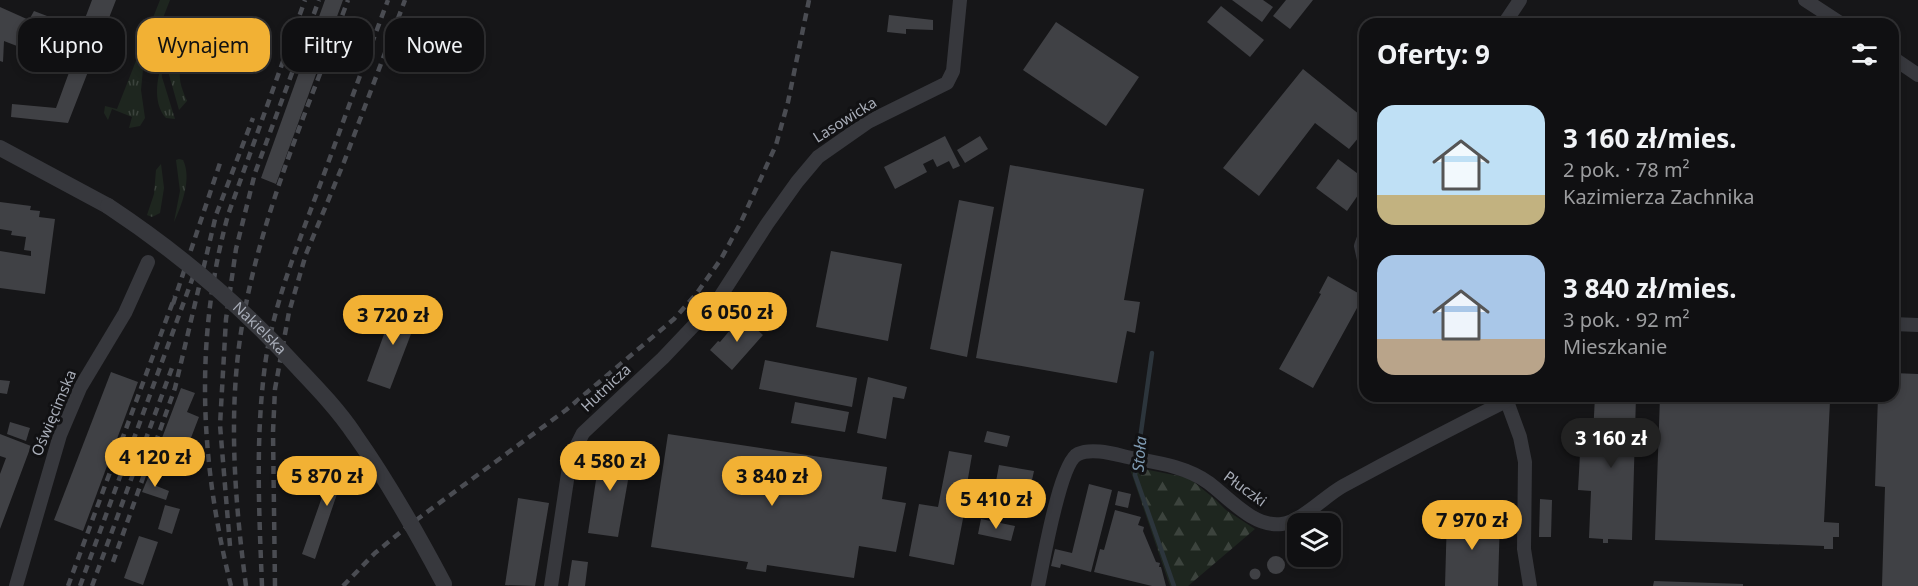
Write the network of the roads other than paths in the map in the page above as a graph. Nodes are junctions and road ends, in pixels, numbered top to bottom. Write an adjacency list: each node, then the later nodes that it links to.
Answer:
1 (960, 0): 10 (street, Lasowicka)
2 (1520, 0): 4 (street)
3 (1805, 0): 5 (street)
4 (1508, 18)
5 (1833, 18)
6 (1899, 62): 7 (street)
7 (1918, 75)
8 (0, 148): 15 (street, Nakielska, bridge)
9 (148, 262): 16 (street, Oświęcimska)
10 (733, 278): 17 (street, Hutnicza)
11 (1899, 324): 12 (street)
12 (1918, 325)
13 (1502, 402): 18 (street, Płuczki)
14 (1510, 402): 19 (street)
15 (444, 585)
16 (16, 586)
17 (550, 586)
18 (1038, 586)
19 (1530, 586)

